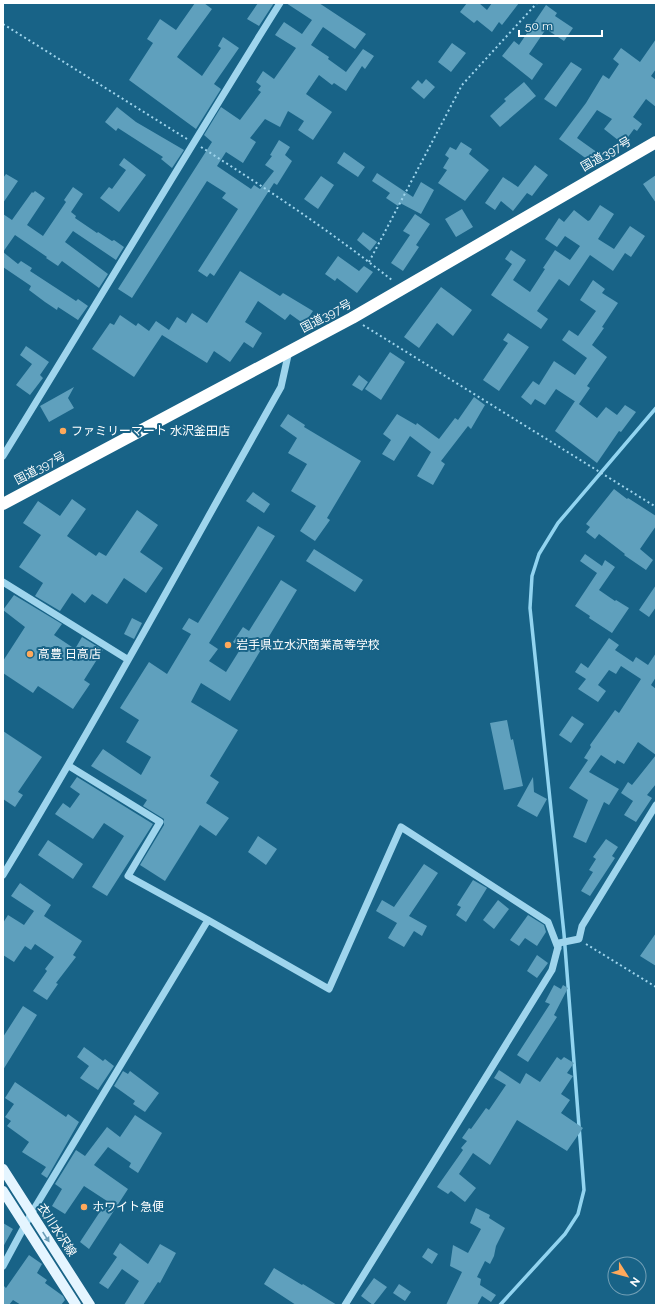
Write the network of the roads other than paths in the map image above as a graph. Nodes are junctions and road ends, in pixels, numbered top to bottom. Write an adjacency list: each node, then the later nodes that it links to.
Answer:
1 (280, 3): 4 (street)
2 (656, 142): 3 (highway, 国道397号)
3 (289, 351): 5 (highway, 国道397号); 7 (street)
4 (3, 456)
5 (3, 504)
6 (3, 582): 7 (street)
7 (127, 659): 8 (street)
8 (69, 766): 10 (street); 11 (street)
9 (656, 805): 12 (street)
10 (3, 876)
11 (208, 920): 12 (street); 15 (street)
12 (558, 946): 20 (street)
13 (3, 1169): 15 (main road, 衣川水沢線)
14 (3, 1191): 16 (main road, 衣川水沢線)
15 (31, 1214): 16 (street); 19 (main road, 衣川水沢線, one-way to 19)
16 (25, 1228): 17 (street); 18 (main road, 衣川水沢線)
17 (3, 1266)
18 (76, 1305)
19 (90, 1305)
20 (345, 1305)

